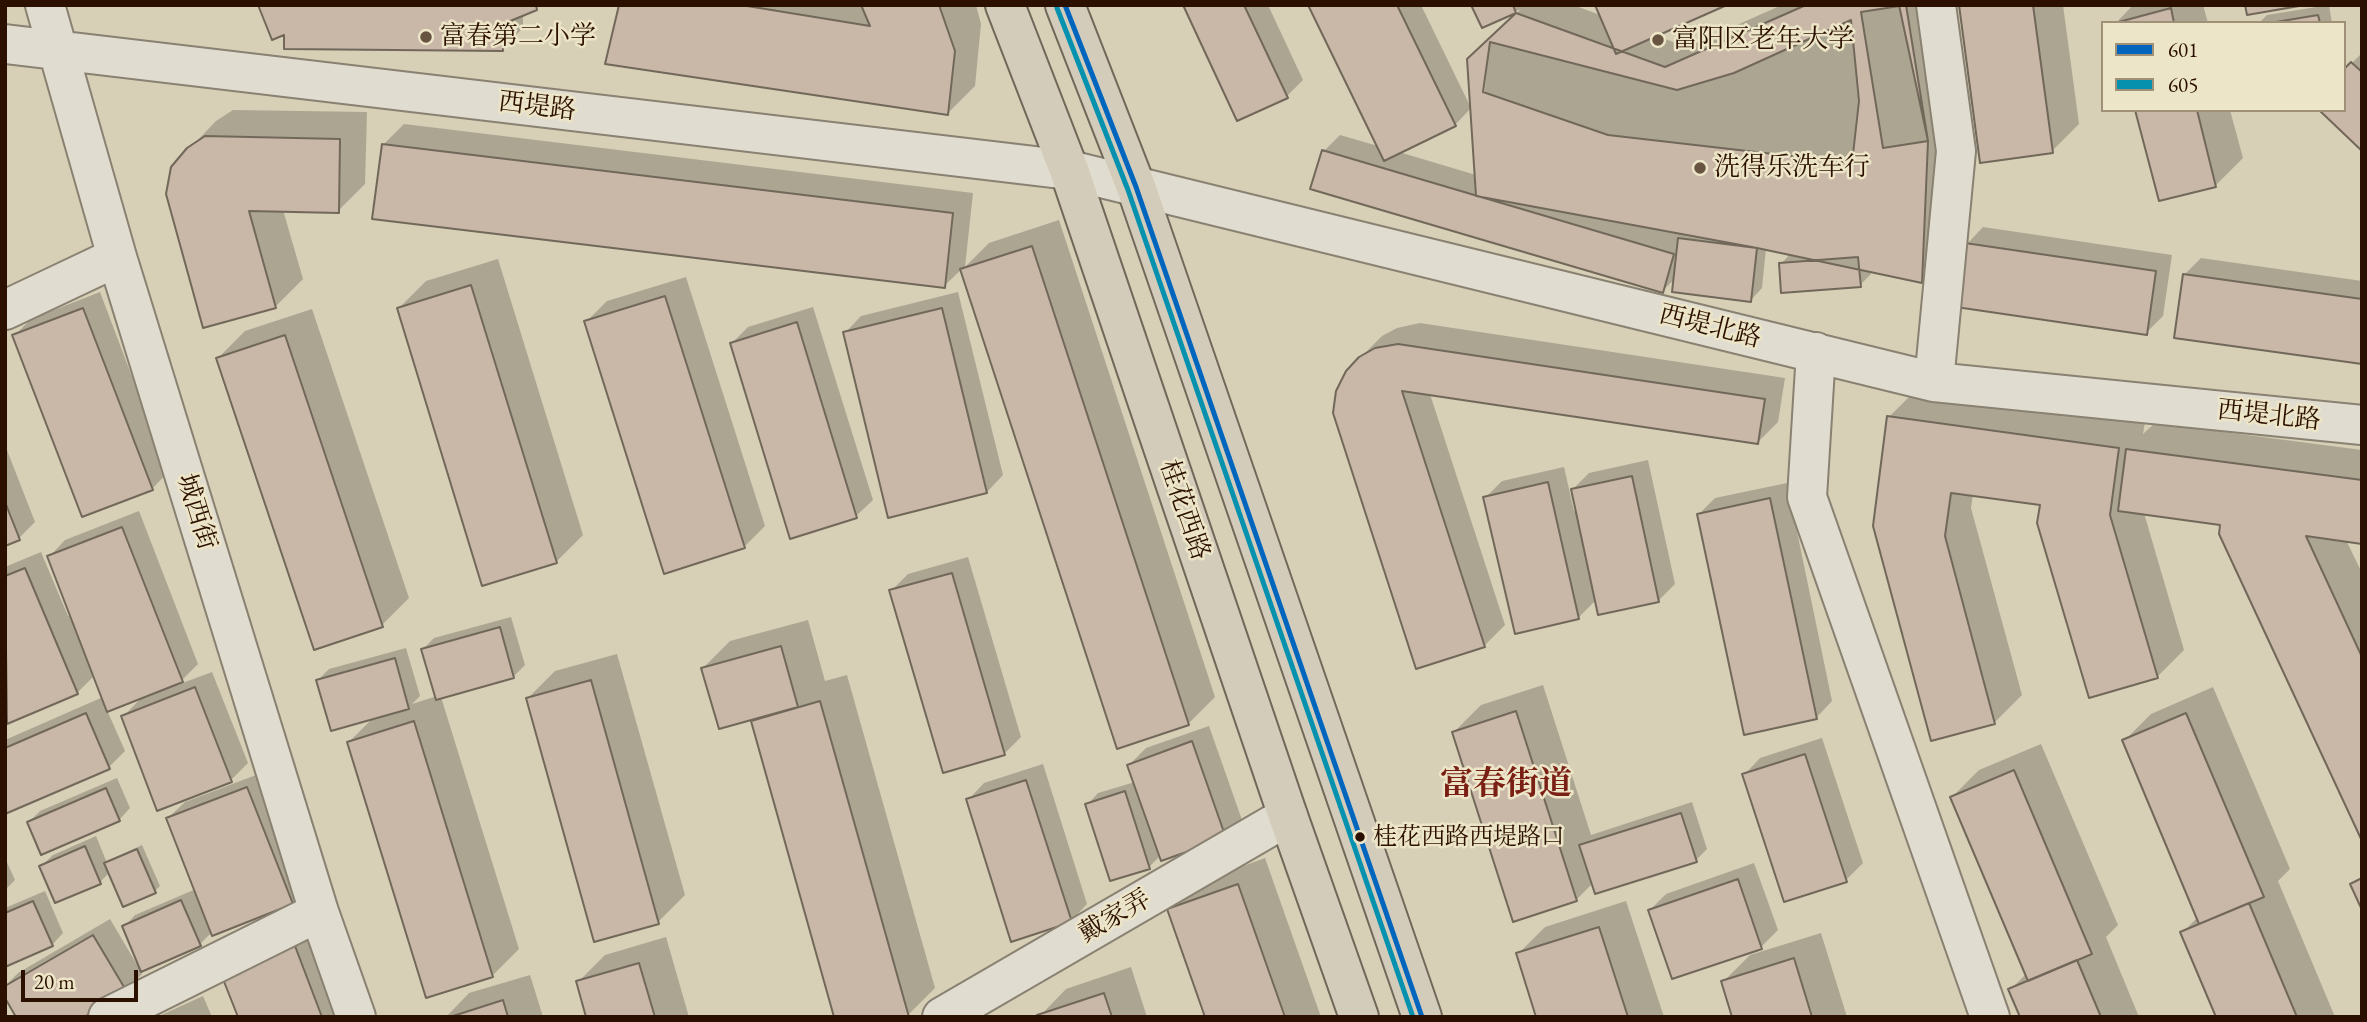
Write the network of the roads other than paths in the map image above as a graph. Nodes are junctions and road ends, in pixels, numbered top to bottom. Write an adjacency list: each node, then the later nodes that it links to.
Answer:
1 (45, 5): 6 (street, 城西街)
2 (1005, 5): 7 (main road, 桂花西路)
3 (1065, 5): 8 (main road)
4 (1936, 5): 12 (street)
5 (5, 44): 6 (street, 西堤路)
6 (57, 50): 7 (street, 西堤路); 9 (street, 城西街)
7 (1069, 170): 8 (street, 西堤北路); 14 (main road, 桂花西路)
8 (1136, 187): 11 (street, 西堤北路); 20 (main road)
9 (117, 257): 10 (street); 15 (street, 城西街)
10 (5, 310)
11 (1816, 352): 12 (street, 西堤北路); 21 (street)
12 (1934, 382): 13 (street, 西堤北路)
13 (2362, 425)
14 (1288, 816): 18 (street, 戴家弄); 19 (main road, 桂花西路)
15 (319, 912): 16 (street); 17 (street, 城西街)
16 (108, 1017)
17 (356, 1017)
18 (942, 1017)
19 (1359, 1017)
20 (1422, 1017)
21 (1990, 1017)

